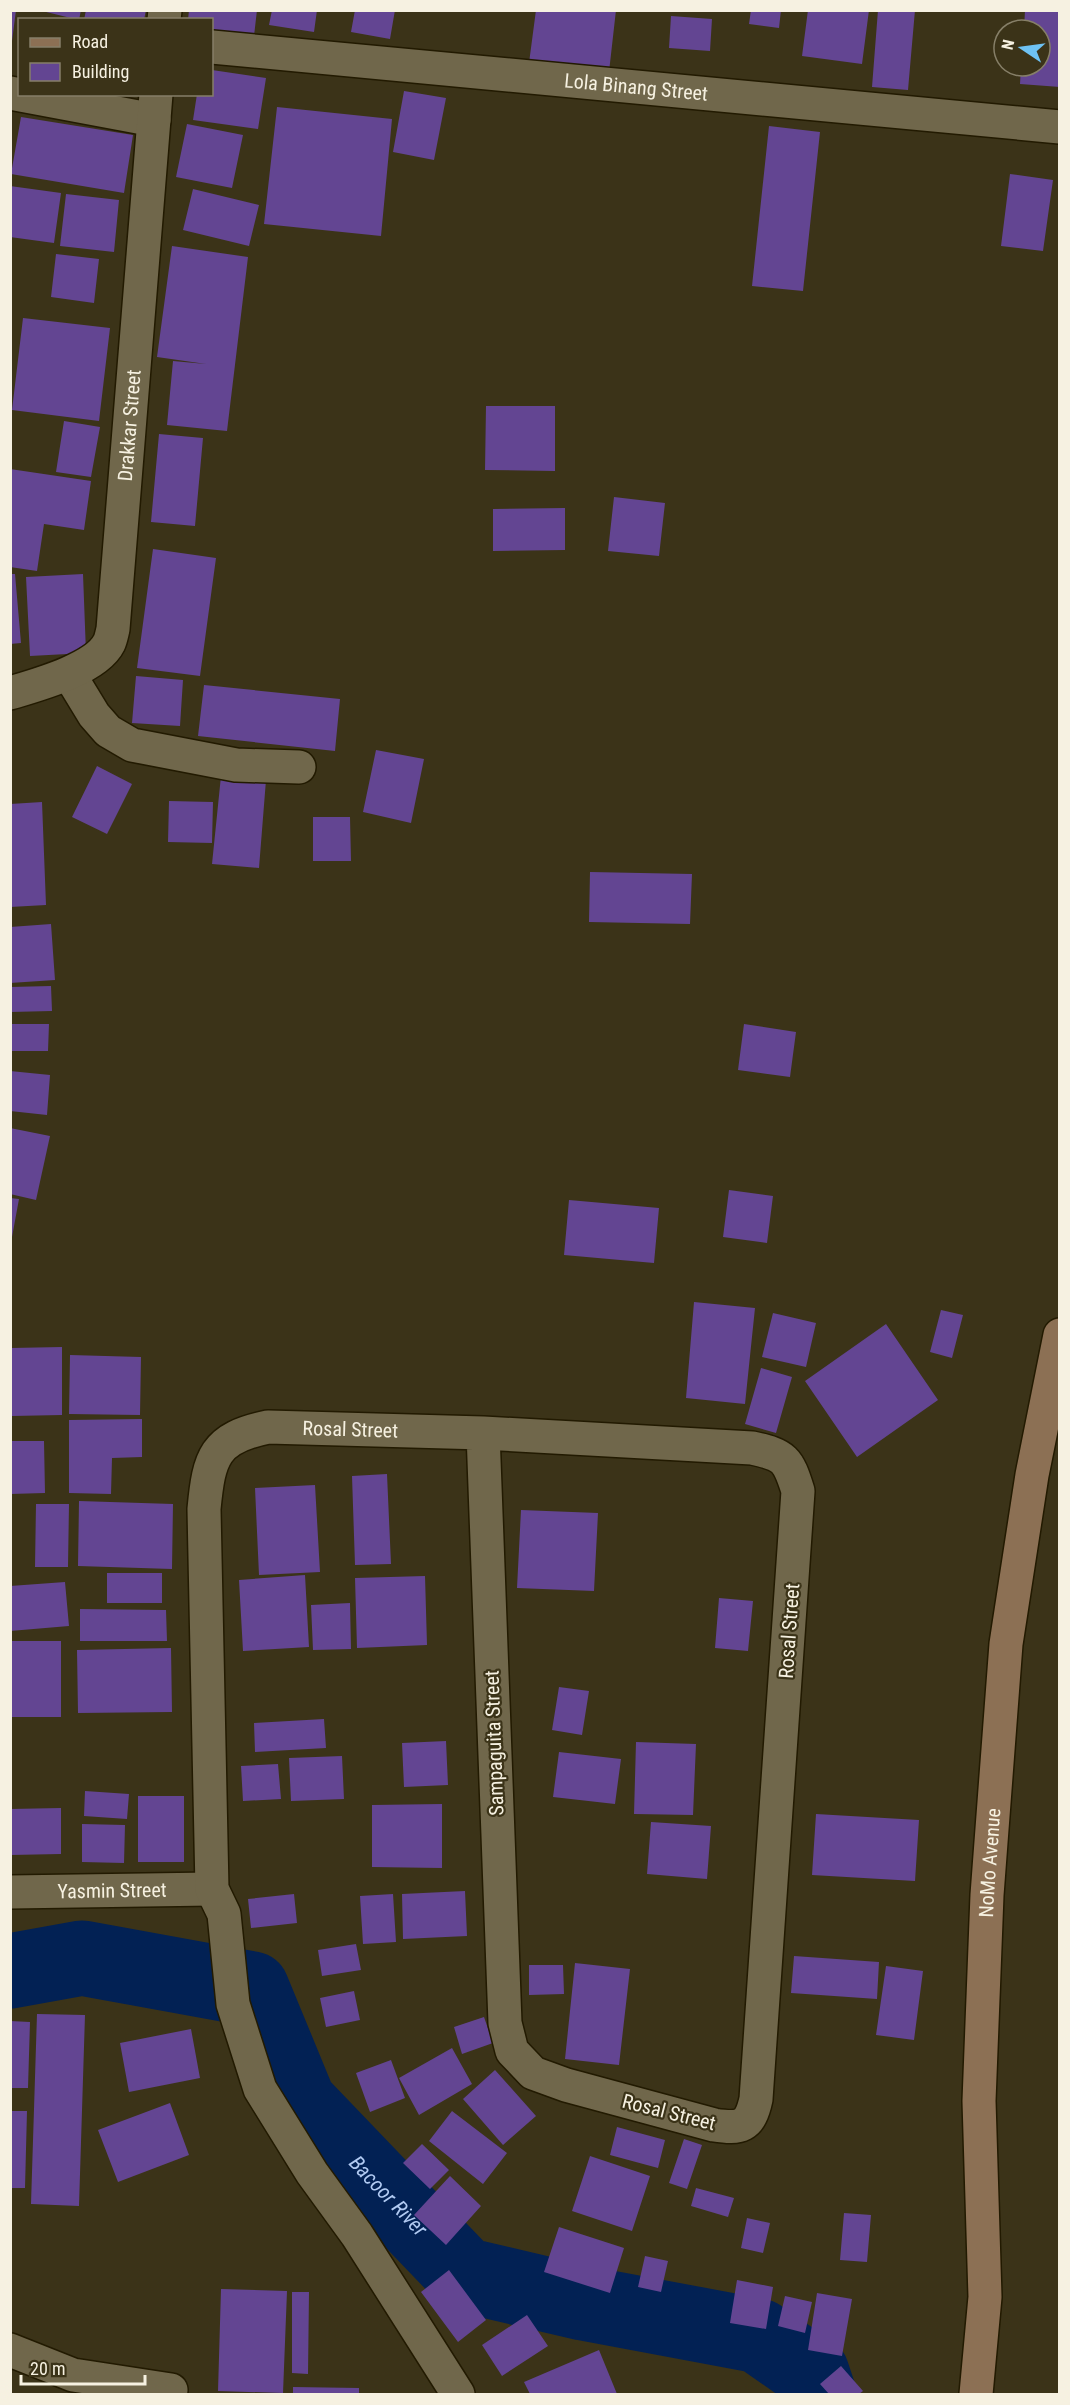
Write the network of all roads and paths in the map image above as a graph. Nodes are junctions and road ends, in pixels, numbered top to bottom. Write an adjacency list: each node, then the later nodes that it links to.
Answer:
1 (213, 47): 4 (street, Lola Binang Street)
2 (41, 96): 3 (street)
3 (155, 107): 5 (street, Drakkar Street)
4 (1059, 127)
5 (69, 674): 6 (street, Drakkar Street); 7 (street)
6 (10, 693)
7 (299, 767)
8 (1059, 1335): 16 (main road, NoMo Avenue)
9 (483, 1433): 11 (street, Rosal Street); 12 (street, Sampaguita Street); 12 (street, Rosal Street)
10 (10, 1893): 11 (street, Yasmin Street)
11 (218, 1901): 15 (street)
12 (512, 2051)
13 (10, 2350): 14 (street)
14 (171, 2390)
15 (458, 2394)
16 (976, 2394)

